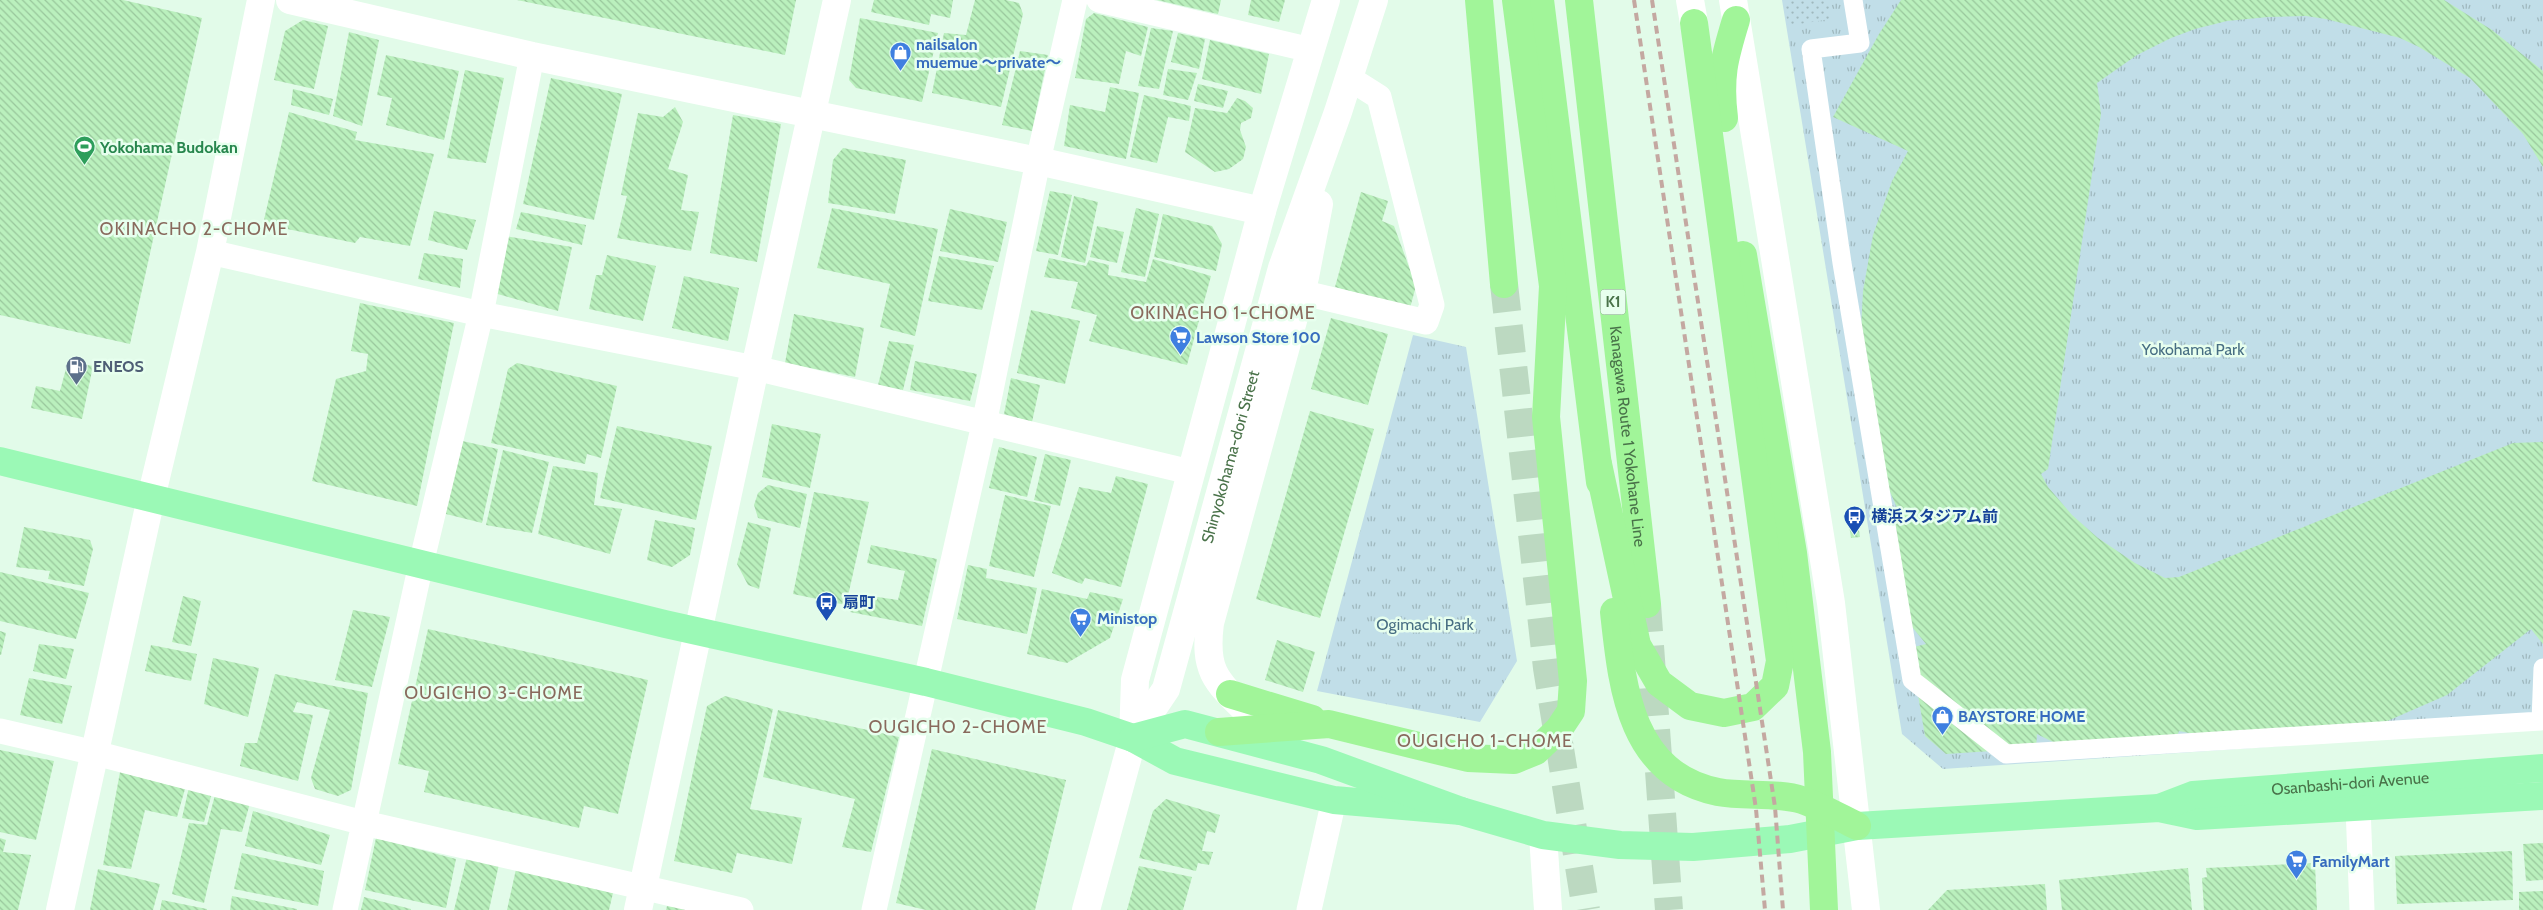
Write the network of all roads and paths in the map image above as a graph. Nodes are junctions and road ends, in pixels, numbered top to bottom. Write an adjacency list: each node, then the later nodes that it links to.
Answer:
1 (261, 0): 23 (street)
2 (290, 0): 16 (street)
3 (838, 0): 19 (street)
4 (1075, 0): 20 (street)
5 (1099, 0): 15 (street)
6 (1326, 0): 15 (street)
7 (1374, 0): 17 (street, Shinyokohama-dori Street)
8 (1479, 0): 24 (highway)
9 (1516, 0): 39 (highway)
10 (1540, 0): 30 (highway)
11 (1578, 0): 34 (highway, Kanagawa Route 1 Yokohane Line / K1)
12 (1853, 0): 36 (street)
13 (1735, 10): 21 (highway); 53 (street)
14 (1692, 12): 21 (highway); 30 (highway)
15 (1311, 50): 22 (street)
16 (532, 56): 19 (street); 26 (street)
17 (1349, 78): 18 (street, Shinyokohama-dori Street); 25 (street)
18 (1338, 112): 25 (street); 43 (street, Shinyokohama-dori Street)
19 (811, 115): 20 (street); 27 (street)
20 (1038, 161): 22 (street); 28 (street)
21 (1731, 185): 63 (highway)
22 (1262, 211): 31 (street)
23 (210, 252): 26 (street); 32 (street)
24 (1504, 284)
25 (1300, 292): 38 (street)
26 (481, 314): 27 (street); 33 (street)
27 (755, 368): 28 (street); 35 (street)
28 (984, 424): 31 (street); 37 (street)
29 (0, 461): 32 (main road)
30 (1598, 464): 53 (highway)
31 (1190, 472): 43 (street)
32 (151, 498): 33 (main road); 44 (street)
33 (421, 564): 35 (main road); 52 (street)
34 (1647, 604)
35 (699, 633): 37 (main road); 55 (street)
36 (2543, 668)
37 (926, 682): 43 (main road); 59 (street)
38 (1230, 694): 39 (highway); 40 (street)
39 (1329, 724): 40 (highway)
40 (1267, 729): 42 (highway); 45 (street)
41 (0, 732): 44 (street)
42 (1219, 732): 43 (main road); 45 (main road)
43 (1134, 738): 48 (main road); 60 (street)
44 (95, 753): 52 (street); 56 (street)
45 (1320, 760): 51 (main road)
46 (2543, 768): 50 (main road, Osanbashi-dori Avenue)
47 (2543, 796): 49 (main road, Osanbashi-dori Avenue)
48 (1334, 800): 51 (main road); 61 (street)
49 (2358, 807): 50 (main road, Osanbashi-dori Avenue); 65 (street)
50 (2159, 808): 53 (main road, Osanbashi-dori Avenue)
51 (1462, 811): 54 (main road, Osanbashi-dori Avenue)
52 (364, 823): 55 (street); 57 (street)
53 (1857, 826): 54 (main road, Osanbashi-dori Avenue); 64 (street)
54 (1543, 835): 62 (street)
55 (641, 898): 58 (street)
56 (60, 910)
57 (345, 910)
58 (740, 910)
59 (874, 910)
60 (1086, 910)
61 (1308, 910)
62 (1548, 910)
63 (1824, 910)
64 (1866, 910)
65 (2362, 910)

